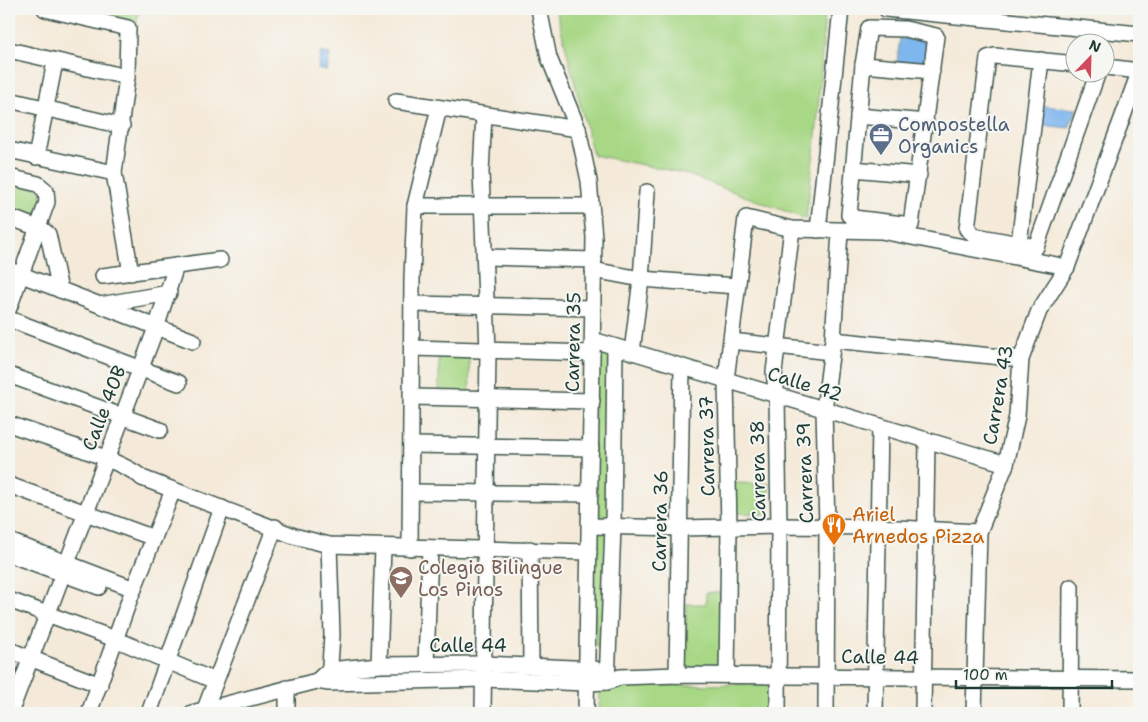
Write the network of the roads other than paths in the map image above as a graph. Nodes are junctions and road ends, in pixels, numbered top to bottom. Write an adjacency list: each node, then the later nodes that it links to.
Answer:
1 (45, 9): 17 (street)
2 (539, 9): 27 (street, Carrera 35)
3 (841, 9): 41 (street)
4 (886, 9): 5 (street)
5 (907, 11): 6 (street); 7 (street)
6 (964, 13): 8 (street)
7 (905, 29): 13 (street); 15 (street)
8 (1139, 34)
9 (9, 50): 11 (street)
10 (1040, 60): 12 (street); 43 (street); 43 (street)
11 (55, 62): 17 (street); 21 (street)
12 (1066, 63)
13 (863, 65): 15 (street); 24 (street)
14 (1116, 69): 16 (street)
15 (932, 71): 25 (street)
16 (1139, 72): 48 (street, Carrera 43)
17 (127, 77): 26 (street)
18 (1095, 82): 43 (street)
19 (9, 100): 21 (street)
20 (396, 101): 22 (street)
21 (46, 108): 26 (street); 29 (street)
22 (439, 108): 23 (street); 35 (street)
23 (484, 115): 27 (street); 36 (street)
24 (858, 116): 25 (street); 30 (street)
25 (926, 122): 32 (street)
26 (122, 126): 31 (street)
27 (578, 130): 37 (street, Carrera 35)
28 (9, 150): 29 (street)
29 (36, 157): 31 (street)
30 (853, 169): 32 (street); 32 (street)
31 (114, 173): 50 (street)
32 (919, 175)
33 (9, 177): 39 (street)
34 (647, 192): 52 (street)
35 (415, 206): 36 (street); 56 (street)
36 (484, 206): 37 (street); 44 (street)
37 (591, 206): 46 (street, Carrera 35)
38 (9, 217): 39 (street)
39 (38, 227): 49 (street); 54 (street)
40 (792, 229): 41 (street); 53 (street, Carrera 37); 66 (street, Carrera 38)
41 (818, 230): 42 (street)
42 (840, 232): 48 (street); 67 (street, Carrera 39)
43 (1019, 244)
44 (485, 257): 46 (street); 58 (street)
45 (220, 260): 47 (street)
46 (594, 265): 52 (street); 60 (street, Carrera 35)
47 (176, 266): 50 (street); 55 (street, Calle 40B)
48 (1067, 267): 72 (street, Carrera 43)
49 (14, 272): 54 (street); 59 (street)
50 (131, 273): 51 (street)
51 (103, 276)
52 (641, 279): 53 (street); 71 (street)
53 (737, 286): 64 (street, Carrera 37)
54 (60, 290): 57 (street)
55 (169, 293): 57 (street); 62 (street, Calle 40B)
56 (412, 304): 58 (street); 69 (street)
57 (100, 305): 62 (street)
58 (486, 305): 60 (street); 70 (street)
59 (9, 308)
60 (593, 308): 65 (street, Carrera 35)
61 (9, 319): 74 (street)
62 (156, 328): 63 (street); 74 (street, Calle 40B)
63 (193, 341)
64 (731, 341): 66 (street); 76 (street, Carrera 37)
65 (593, 346): 68 (street, Calle 42); 70 (street, Calle 42); 81 (street, Carrera 35)
66 (777, 346): 67 (street); 79 (street, Carrera 38)
67 (832, 346): 72 (street); 82 (street, Carrera 39)
68 (616, 347): 71 (street, Calle 42); 102 (street)
69 (412, 348): 70 (street, Calle 42); 78 (street)
70 (488, 351): 80 (street)
71 (632, 352): 73 (street, Calle 42)
72 (1021, 359): 93 (street, Carrera 43)
73 (682, 367): 76 (street, Calle 42); 107 (street, Carrera 36)
74 (141, 368): 77 (street); 83 (street, Calle 40B)
75 (9, 375): 83 (street)
76 (726, 380): 79 (street, Calle 42); 108 (street, Carrera 37)
77 (179, 383)
78 (412, 396): 80 (street); 89 (street)
79 (777, 397): 82 (street, Calle 42); 103 (street, Carrera 38)
80 (488, 399): 81 (street); 90 (street)
81 (592, 402): 91 (street, Carrera 35)
82 (824, 410): 85 (street, Calle 42); 104 (street, Carrera 39)
83 (122, 418): 86 (street); 92 (street, Calle 40B)
84 (9, 424): 92 (street)
85 (880, 426): 88 (street, Calle 42); 106 (street)
86 (160, 430)
87 (9, 434): 92 (street)
88 (927, 441): 93 (street, Calle 42); 109 (street)
89 (411, 445): 90 (street); 96 (street)
90 (487, 445): 91 (street); 97 (street)
91 (591, 448): 98 (street, Carrera 35)
92 (104, 463): 95 (street); 100 (street, Calle 40B)
93 (1006, 464): 110 (street, Carrera 43)
94 (9, 484): 100 (street)
95 (173, 490): 99 (street); 111 (street)
96 (411, 492): 97 (street); 115 (street)
97 (486, 492): 98 (street); 117 (street)
98 (590, 494): 101 (street, Carrera 35)
99 (222, 508): 105 (street); 129 (street)
100 (84, 513): 111 (street); 121 (street, Calle 40B)
101 (590, 526): 102 (street); 119 (street, Carrera 35)
102 (613, 526): 107 (street); 137 (street)
103 (779, 526): 104 (street); 108 (street); 138 (street, Carrera 38)
104 (827, 526): 106 (street); 139 (street, Carrera 39)
105 (275, 527): 113 (street); 146 (street)
106 (877, 527): 109 (street); 140 (street)
107 (680, 528): 108 (street); 135 (street, Carrera 36)
108 (729, 528): 136 (street, Carrera 37)
109 (925, 531): 110 (street); 141 (street)
110 (979, 532): 143 (street, Carrera 43)
111 (154, 538): 123 (street)
112 (9, 541): 121 (street)
113 (330, 544): 114 (street); 142 (street)
114 (383, 547): 115 (street); 130 (street)
115 (410, 548): 116 (street)
116 (430, 548): 117 (street); 131 (street)
117 (485, 548): 118 (street); 133 (street)
118 (530, 549): 119 (street); 132 (street)
119 (588, 552): 134 (street, Carrera 35)
120 (9, 554): 121 (street)
121 (64, 568): 123 (street); 125 (street, Calle 40B)
122 (1071, 587): 144 (street)
123 (132, 593): 126 (street)
124 (9, 600): 125 (street)
125 (46, 614): 126 (street); 128 (street, Calle 40B)
126 (115, 639): 129 (street); 147 (street)
127 (9, 650): 128 (street)
128 (30, 658): 147 (street); 150 (street, Calle 40B)
129 (167, 662): 146 (street); 154 (street)
130 (379, 665): 131 (street, Calle 44); 142 (street, Calle 44)
131 (426, 665): 133 (street, Calle 44)
132 (531, 666): 133 (street, Calle 44); 134 (street, Calle 44)
133 (484, 672): 134 (street, Calle 44); 142 (street, Calle 44); 156 (street)
134 (587, 675): 137 (street, Calle 44); 157 (street, Carrera 35)
135 (677, 675): 136 (street, Calle 44); 137 (street, Calle 44)
136 (727, 675): 138 (street, Calle 44)
137 (611, 676)
138 (778, 676): 139 (street, Calle 44); 158 (street, Carrera 38)
139 (826, 676): 140 (street, Calle 44); 159 (street, Carrera 39)
140 (875, 677): 141 (street, Calle 44); 160 (street)
141 (923, 677): 143 (street, Calle 44); 161 (street)
142 (325, 678): 148 (street, Calle 44)
143 (974, 678): 144 (street, Calle 44); 162 (street, Carrera 43)
144 (1069, 678): 145 (street, Calle 44); 163 (street)
145 (1139, 679)
146 (215, 680): 151 (street)
147 (100, 685): 153 (street)
148 (288, 688): 149 (street, Calle 44); 155 (street)
149 (239, 707): 151 (street, Calle 44)
150 (10, 708): 152 (street)
151 (198, 711)
152 (27, 713)
153 (89, 713)
154 (149, 713)
155 (287, 713)
156 (482, 713)
157 (586, 713)
158 (778, 713)
159 (826, 713)
160 (874, 713)
161 (923, 713)
162 (974, 713)
163 (1070, 713)

